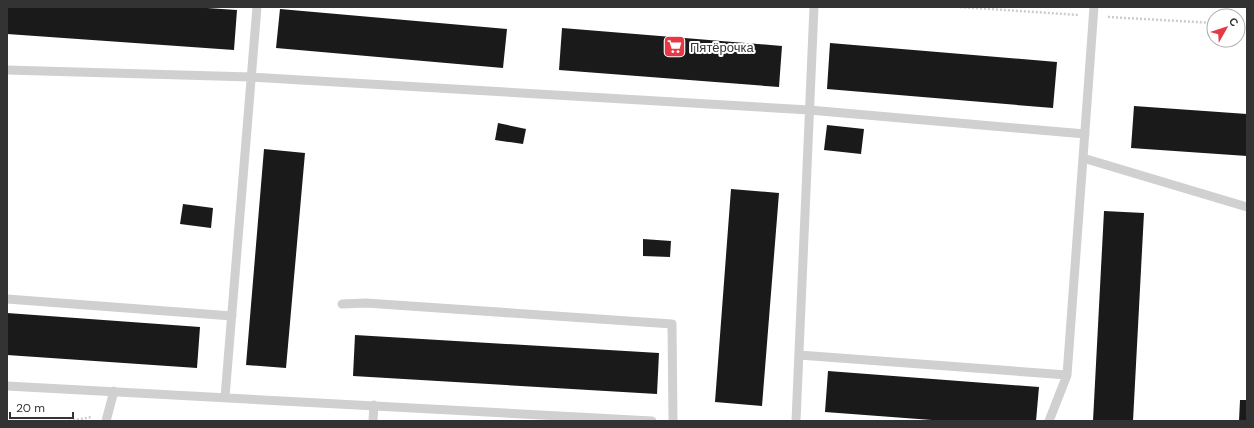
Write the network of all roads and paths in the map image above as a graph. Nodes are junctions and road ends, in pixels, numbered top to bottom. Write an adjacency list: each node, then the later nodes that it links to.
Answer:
1 (257, 7): 5 (lane)
2 (814, 7): 6 (lane)
3 (1094, 7): 7 (lane)
4 (7, 70): 5 (lane)
5 (252, 77): 6 (lane); 12 (lane)
6 (809, 110): 7 (lane); 13 (lane)
7 (1085, 134): 8 (lane)
8 (1083, 158): 9 (lane); 14 (lane)
9 (1247, 207)
10 (7, 299): 12 (lane)
11 (342, 304): 23 (lane)
12 (232, 316): 17 (lane)
13 (799, 355): 14 (lane); 24 (lane)
14 (1067, 375): 25 (lane)
15 (7, 386): 16 (lane)
16 (114, 391): 17 (lane); 19 (lane)
17 (225, 397): 18 (lane)
18 (374, 405): 21 (lane); 22 (lane)
19 (107, 418): 20 (path)
20 (69, 421)
21 (373, 421)
22 (652, 421)
23 (673, 421)
24 (796, 421)
25 (1049, 421)

